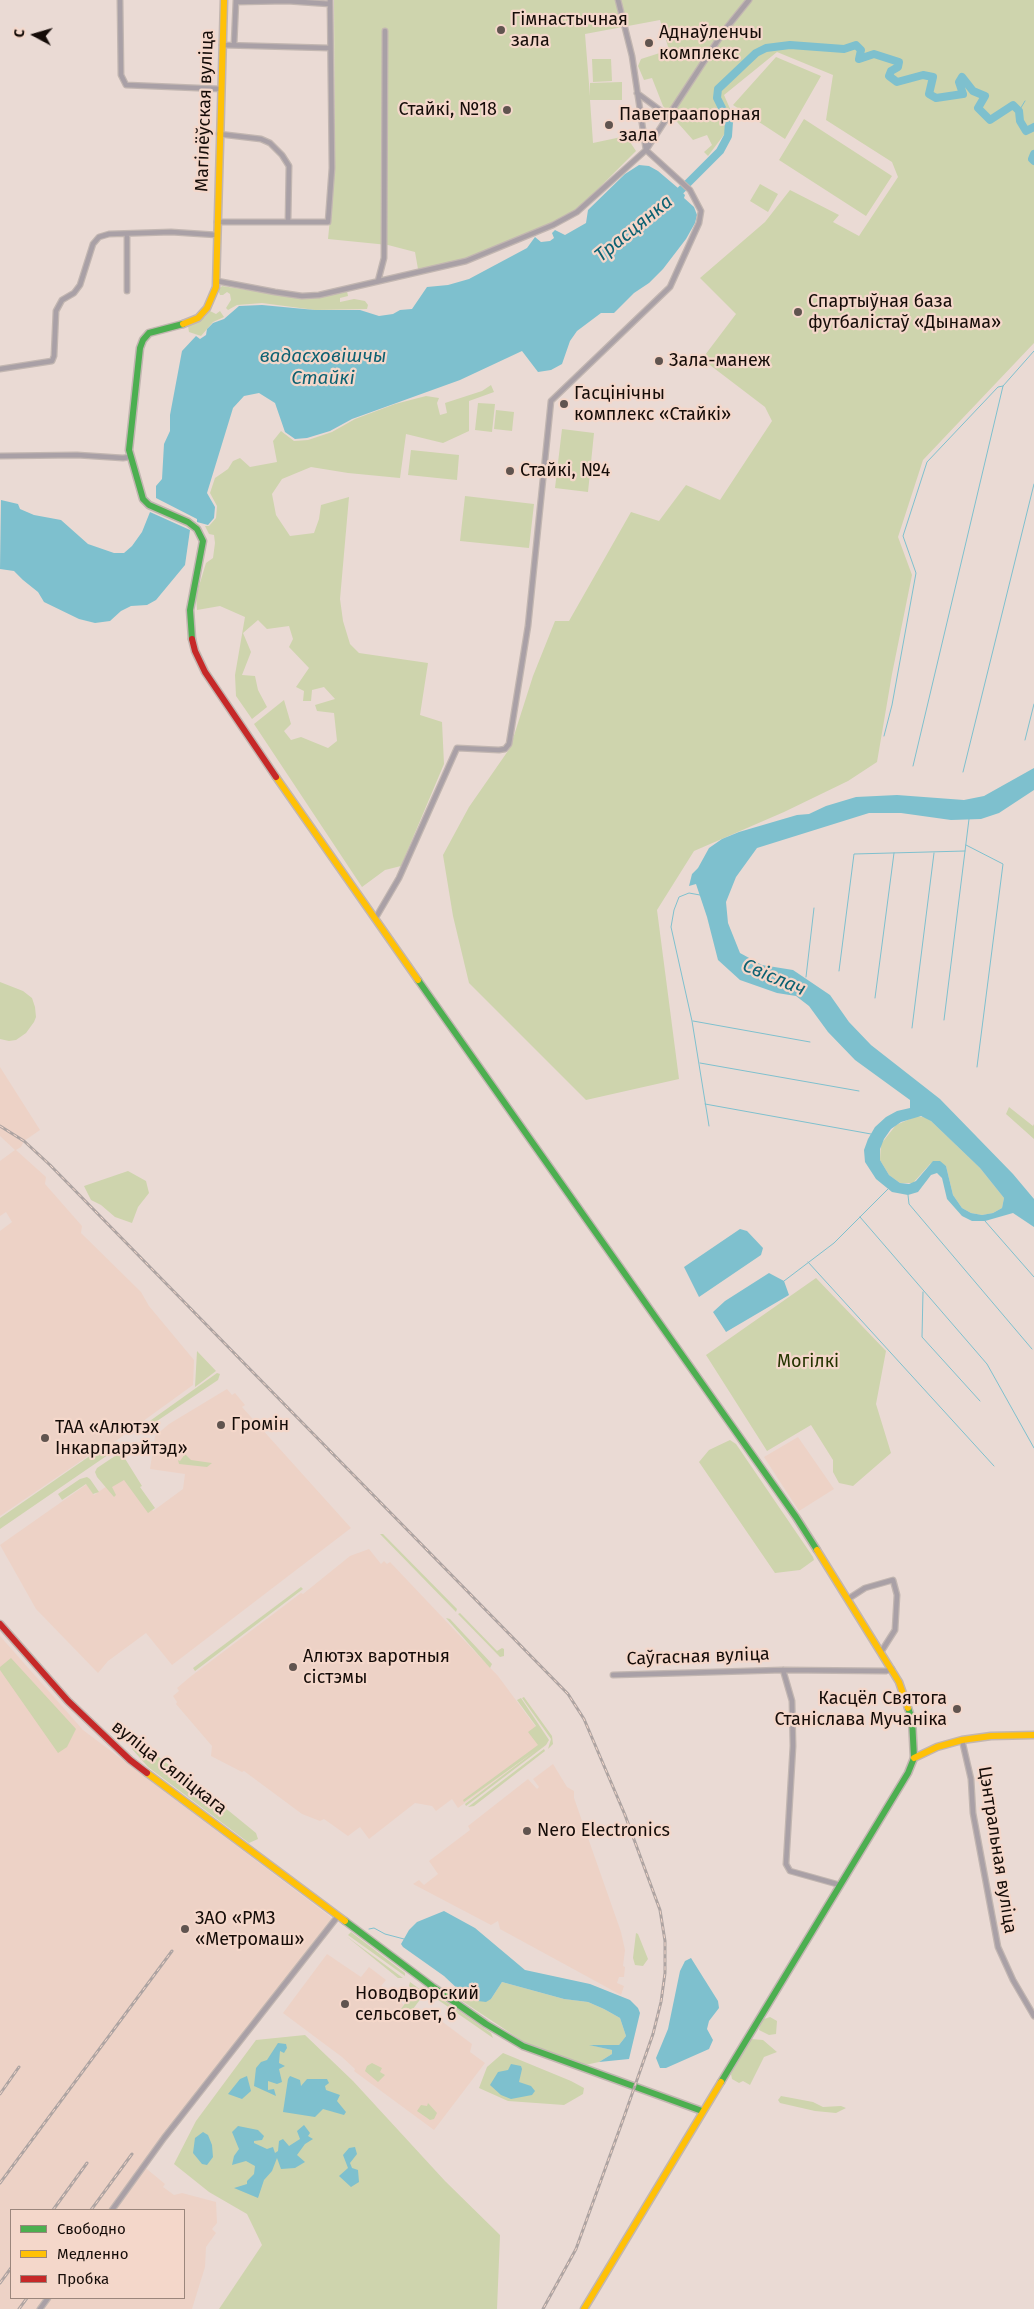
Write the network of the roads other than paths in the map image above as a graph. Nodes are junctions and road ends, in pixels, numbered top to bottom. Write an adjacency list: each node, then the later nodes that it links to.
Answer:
1 (120, 0): 11 (street)
2 (224, 0): 8 (main road, Магілёўская вуліца)
3 (618, 0): 12 (street)
4 (749, 0): 13 (street)
5 (236, 1): 6 (street); 9 (street)
6 (330, 2): 10 (street)
7 (385, 32): 21 (street)
8 (222, 45): 9 (street); 11 (main road, Магілёўская вуліца)
9 (234, 45): 10 (street)
10 (330, 48): 17 (street)
11 (221, 90): 14 (main road, Магілёўская вуліца)
12 (637, 93): 13 (street); 15 (street)
13 (668, 116): 15 (street)
14 (219, 134): 16 (main road, Магілёўская вуліца); 17 (street)
15 (646, 150): 21 (street); 26 (street)
16 (217, 222): 17 (street); 19 (main road, Магілёўская вуліца)
17 (288, 222)
18 (127, 235): 19 (street); 22 (street); 23 (street)
19 (217, 235): 20 (main road, Магілёўская вуліца)
20 (217, 281): 21 (street); 25 (main road, Магілёўская вуліца)
21 (378, 282)
22 (127, 291)
23 (0, 369)
24 (0, 456): 25 (street)
25 (130, 457): 26 (main road)
26 (375, 919): 27 (main road)
27 (848, 1599): 29 (main road); 29 (street)
28 (0, 1624): 37 (main road, вуліца Сяліцкага)
29 (881, 1652): 30 (main road)
30 (892, 1669): 31 (street, Саўгасная вуліца); 35 (main road)
31 (783, 1670): 32 (street, Саўгасная вуліца); 36 (street, Саўгасная вуліца)
32 (613, 1675)
33 (1034, 1735): 34 (main road)
34 (962, 1740): 35 (main road); 38 (street, Цэнтральная вуліца)
35 (914, 1758): 36 (main road)
36 (840, 1885): 39 (main road)
37 (338, 1916): 39 (main road, вуліца Сяліцкага); 40 (street)
38 (1034, 2016)
39 (702, 2111): 41 (main road)
40 (113, 2209)
41 (584, 2309)

